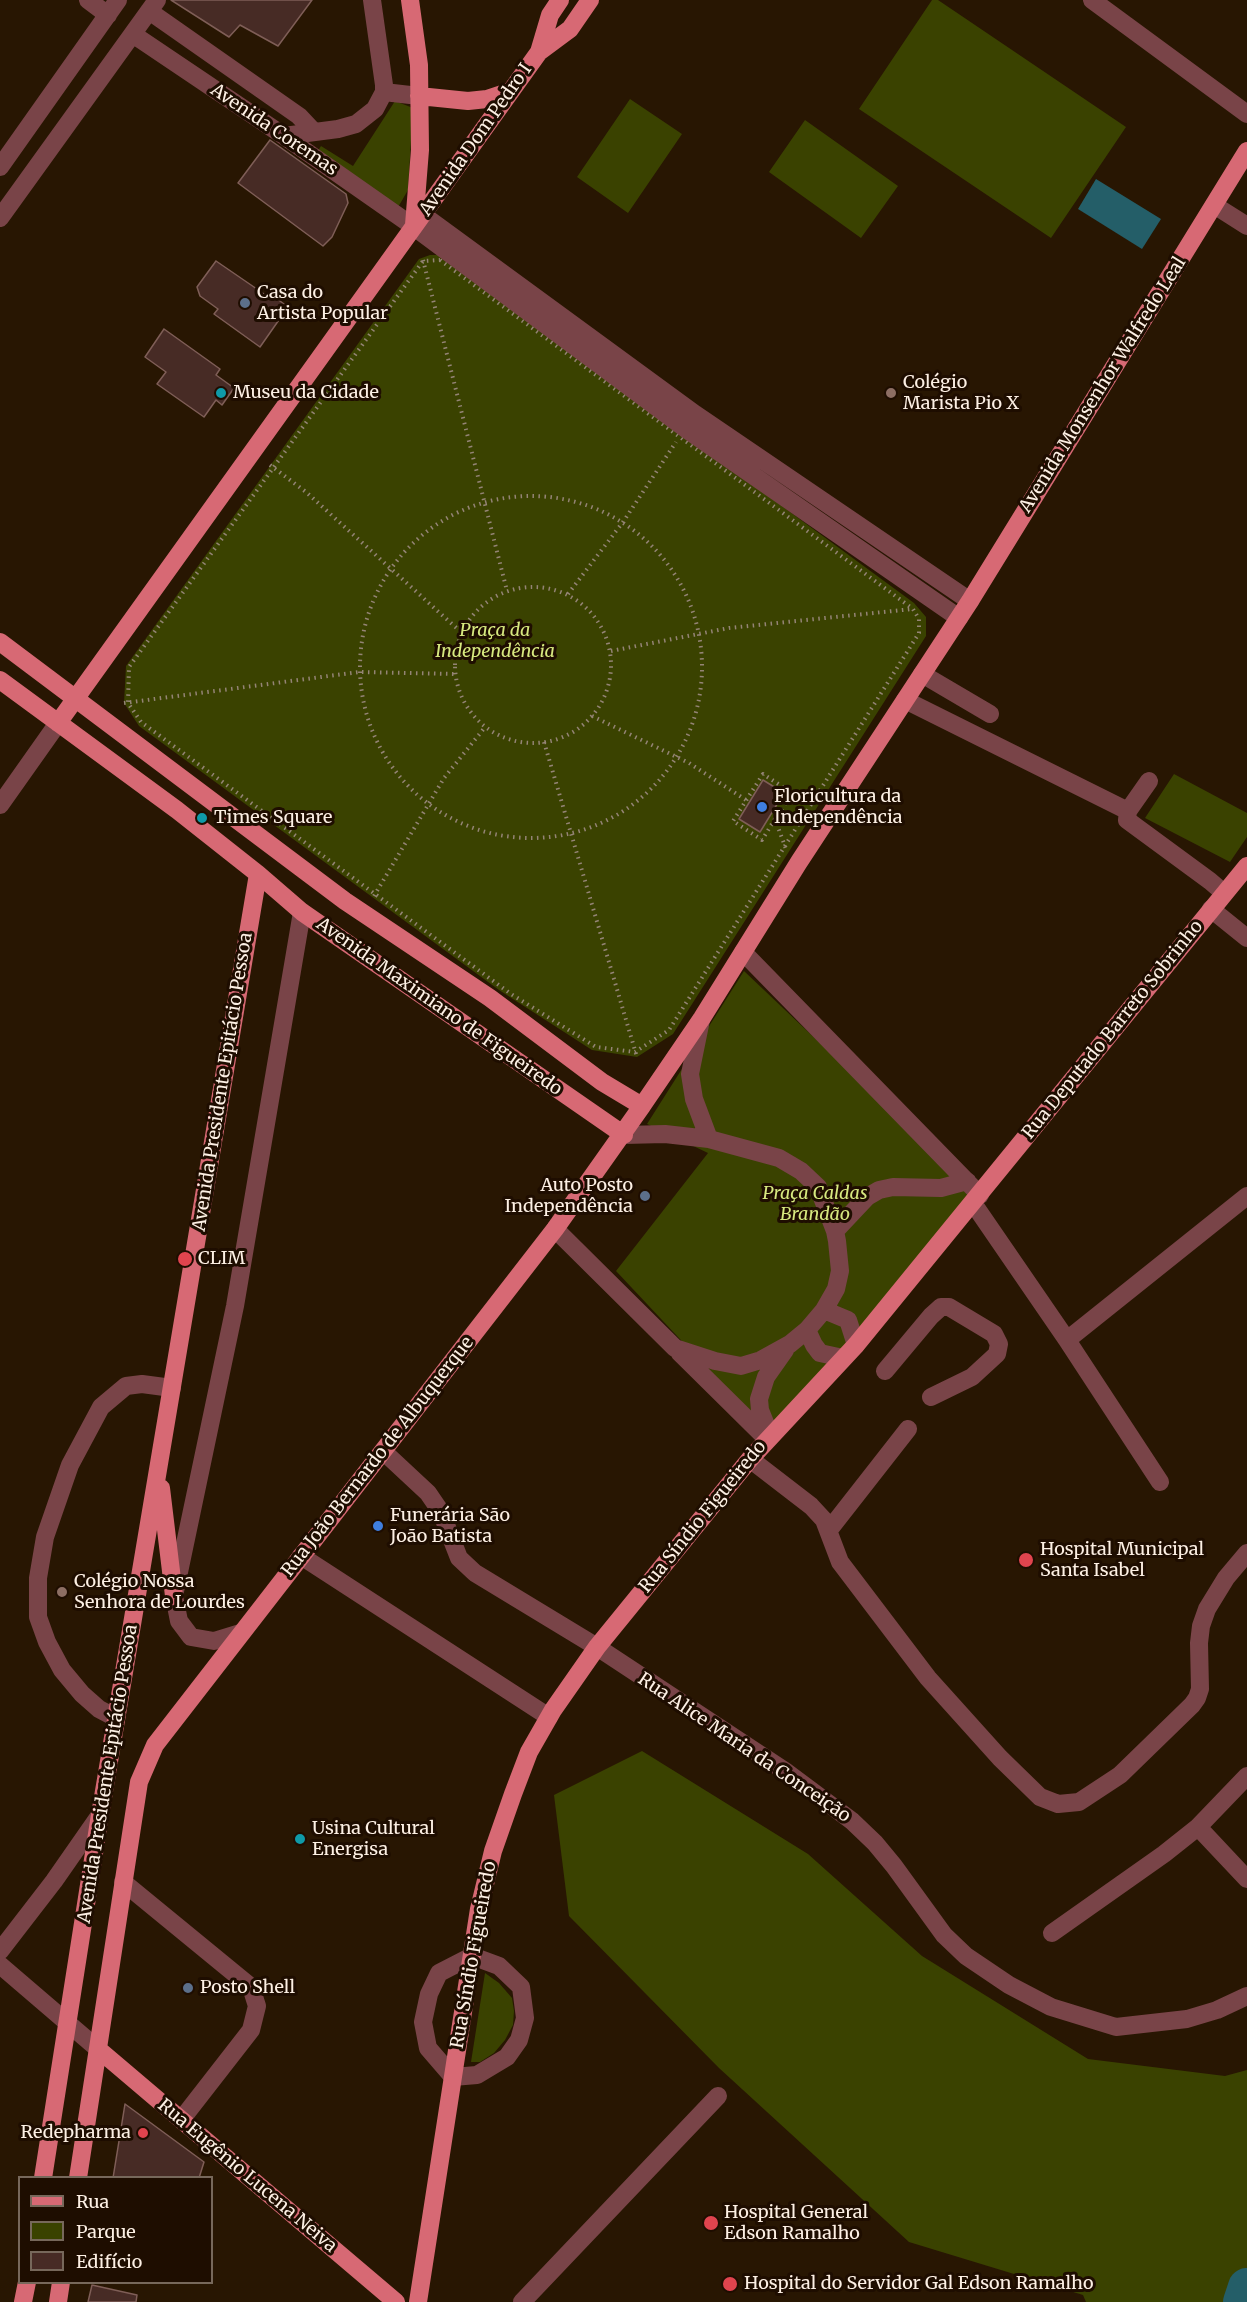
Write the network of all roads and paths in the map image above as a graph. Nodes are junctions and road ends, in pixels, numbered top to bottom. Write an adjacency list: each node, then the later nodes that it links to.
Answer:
1 (88, 0): 8 (street)
2 (372, 0): 12 (street)
3 (410, 0): 13 (main road)
4 (560, 0): 10 (main road, Avenida Dom Pedro I)
5 (590, 0): 10 (main road, Avenida Dom Pedro I)
6 (1092, 0): 14 (street)
7 (153, 6): 9 (street); 15 (street, Avenida Coremas)
8 (113, 7): 18 (street)
9 (134, 34): 16 (street, Avenida Coremas); 20 (street)
10 (538, 52): 11 (main road, Avenida Dom Pedro I)
11 (511, 91): 13 (main road); 21 (main road, Avenida Dom Pedro I)
12 (384, 92): 13 (street); 15 (street)
13 (419, 96): 21 (main road)
14 (1247, 114)
15 (314, 132): 16 (street)
16 (284, 136): 21 (street, Avenida Coremas)
17 (1247, 151): 19 (main road, Avenida Monsenhor Walfredo Leal)
18 (0, 167)
19 (1214, 205): 22 (street); 31 (main road, Avenida Monsenhor Walfredo Leal)
20 (0, 218)
21 (418, 221): 23 (path); 24 (street); 31 (street); 42 (main road)
22 (1247, 226)
23 (423, 261): 24 (path); 25 (path); 26 (path)
24 (682, 433): 27 (path); 32 (path); 33 (street)
25 (272, 467): 28 (path); 44 (path)
26 (485, 503): 27 (path); 28 (path); 29 (path)
27 (623, 522): 30 (path); 35 (path)
28 (391, 569): 34 (path); 38 (path)
29 (507, 591): 30 (path); 34 (path)
30 (568, 594): 37 (path)
31 (970, 601): 33 (main road, Avenida Monsenhor Walfredo Leal)
32 (913, 609): 35 (path); 58 (path)
33 (959, 618): 40 (main road)
34 (462, 633): 39 (path)
35 (699, 634): 37 (path); 50 (path)
36 (0, 642): 42 (main road)
37 (610, 651): 46 (path)
38 (359, 672): 39 (path); 44 (path); 53 (path)
39 (456, 674): 48 (path)
40 (922, 674): 43 (main road); 45 (street)
41 (0, 680): 47 (main road)
42 (77, 699): 47 (main road); 70 (main road)
43 (905, 700): 55 (street); 67 (main road)
44 (126, 703): 63 (path)
45 (990, 714)
46 (592, 716): 49 (path); 50 (path)
47 (58, 723): 54 (street); 61 (main road)
48 (486, 726): 49 (path); 53 (path)
49 (544, 742): 57 (path)
50 (675, 757): 52 (path); 57 (path)
51 (1149, 781): 55 (street)
52 (746, 800): 56 (path); 56 (path)
53 (429, 804): 57 (path); 63 (path)
54 (0, 805)
55 (1128, 811): 62 (street)
56 (776, 819): 58 (path)
57 (571, 833): 69 (path)
58 (785, 848): 59 (path); 69 (path)
59 (788, 854)
60 (1247, 866): 62 (main road, Rua Deputado Barreto Sobrinho)
61 (258, 874): 65 (main road, Avenida Maximiano de Figueiredo); 86 (main road, Avenida Presidente Epitácio Pessoa)
62 (1224, 893): 64 (main road, Rua Deputado Barreto Sobrinho)
63 (374, 897): 69 (path)
64 (1211, 909): 66 (street); 75 (main road, Rua Deputado Barreto Sobrinho)
65 (302, 912): 71 (main road, Avenida Maximiano de Figueiredo); 97 (street)
66 (1247, 938)
67 (743, 952): 68 (main road); 73 (street)
68 (702, 1018): 70 (main road); 72 (street)
69 (636, 1055)
70 (642, 1106): 71 (main road)
71 (624, 1135): 72 (street); 76 (main road, Rua João Bernardo de Albuquerque)
72 (709, 1139): 77 (street)
73 (967, 1181): 75 (street); 77 (street)
74 (1247, 1196): 80 (street)
75 (976, 1199): 80 (street); 82 (main road)
76 (555, 1228): 83 (street); 90 (main road, Rua João Bernardo de Albuquerque)
77 (835, 1231): 78 (street)
78 (824, 1310): 79 (street); 82 (street)
79 (807, 1330): 81 (street); 84 (street)
80 (1067, 1340): 93 (street)
81 (790, 1344): 83 (street); 89 (street, Rua Síndio Figueiredo)
82 (856, 1345): 84 (main road)
83 (675, 1348): 89 (street)
84 (843, 1358): 89 (main road)
85 (885, 1371): 87 (street)
86 (172, 1388): 92 (main road, Avenida Presidente Epitácio Pessoa); 101 (street)
87 (931, 1397)
88 (908, 1429): 94 (street)
89 (768, 1437): 91 (main road, Rua Síndio Figueiredo)
90 (384, 1452): 96 (main road, Rua João Bernardo de Albuquerque); 99 (street, Rua Alice Maria da Conceição)
91 (750, 1459): 94 (street); 99 (main road, Rua Síndio Figueiredo)
92 (158, 1468): 97 (main road); 101 (main road, Avenida Presidente Epitácio Pessoa)
93 (1160, 1482)
94 (829, 1530): 95 (street)
95 (1247, 1553)
96 (301, 1556): 98 (main road, Rua João Bernardo de Albuquerque); 100 (street)
97 (174, 1596): 98 (street)
98 (240, 1633): 103 (main road, Rua João Bernardo de Albuquerque)
99 (597, 1647): 100 (main road, Rua Síndio Figueiredo); 112 (street, Rua Alice Maria da Conceição)
100 (542, 1713): 110 (main road, Rua Síndio Figueiredo)
101 (116, 1718): 104 (main road, Avenida Presidente Epitácio Pessoa)
102 (1247, 1776): 105 (street)
103 (139, 1782): 107 (main road, Avenida Presidente Epitácio Pessoa)
104 (100, 1815): 109 (street); 113 (main road, Avenida Presidente Epitácio Pessoa)
105 (1198, 1827): 106 (street); 108 (street)
106 (1247, 1879)
107 (123, 1882): 114 (main road, Avenida Presidente Epitácio Pessoa); 117 (street)
108 (1052, 1933)
109 (0, 1951)
110 (472, 1956): 115 (main road, Rua Síndio Figueiredo); 115 (street); 115 (street)
111 (0, 1965): 113 (street)
112 (1247, 1996)
113 (68, 2022): 114 (street); 118 (main road, Avenida Presidente Epitácio Pessoa)
114 (98, 2049): 117 (main road, Rua Eugênio Lucena Neiva); 119 (main road, Avenida Presidente Epitácio Pessoa)
115 (453, 2077): 125 (main road, Rua Síndio Figueiredo)
116 (718, 2096): 126 (street)
117 (181, 2120): 124 (main road, Rua Eugênio Lucena Neiva)
118 (43, 2176)
119 (78, 2176)
120 (27, 2284): 122 (main road)
121 (61, 2284): 123 (main road)
122 (23, 2302)
123 (58, 2302)
124 (396, 2302)
125 (418, 2302)
126 (522, 2302)

